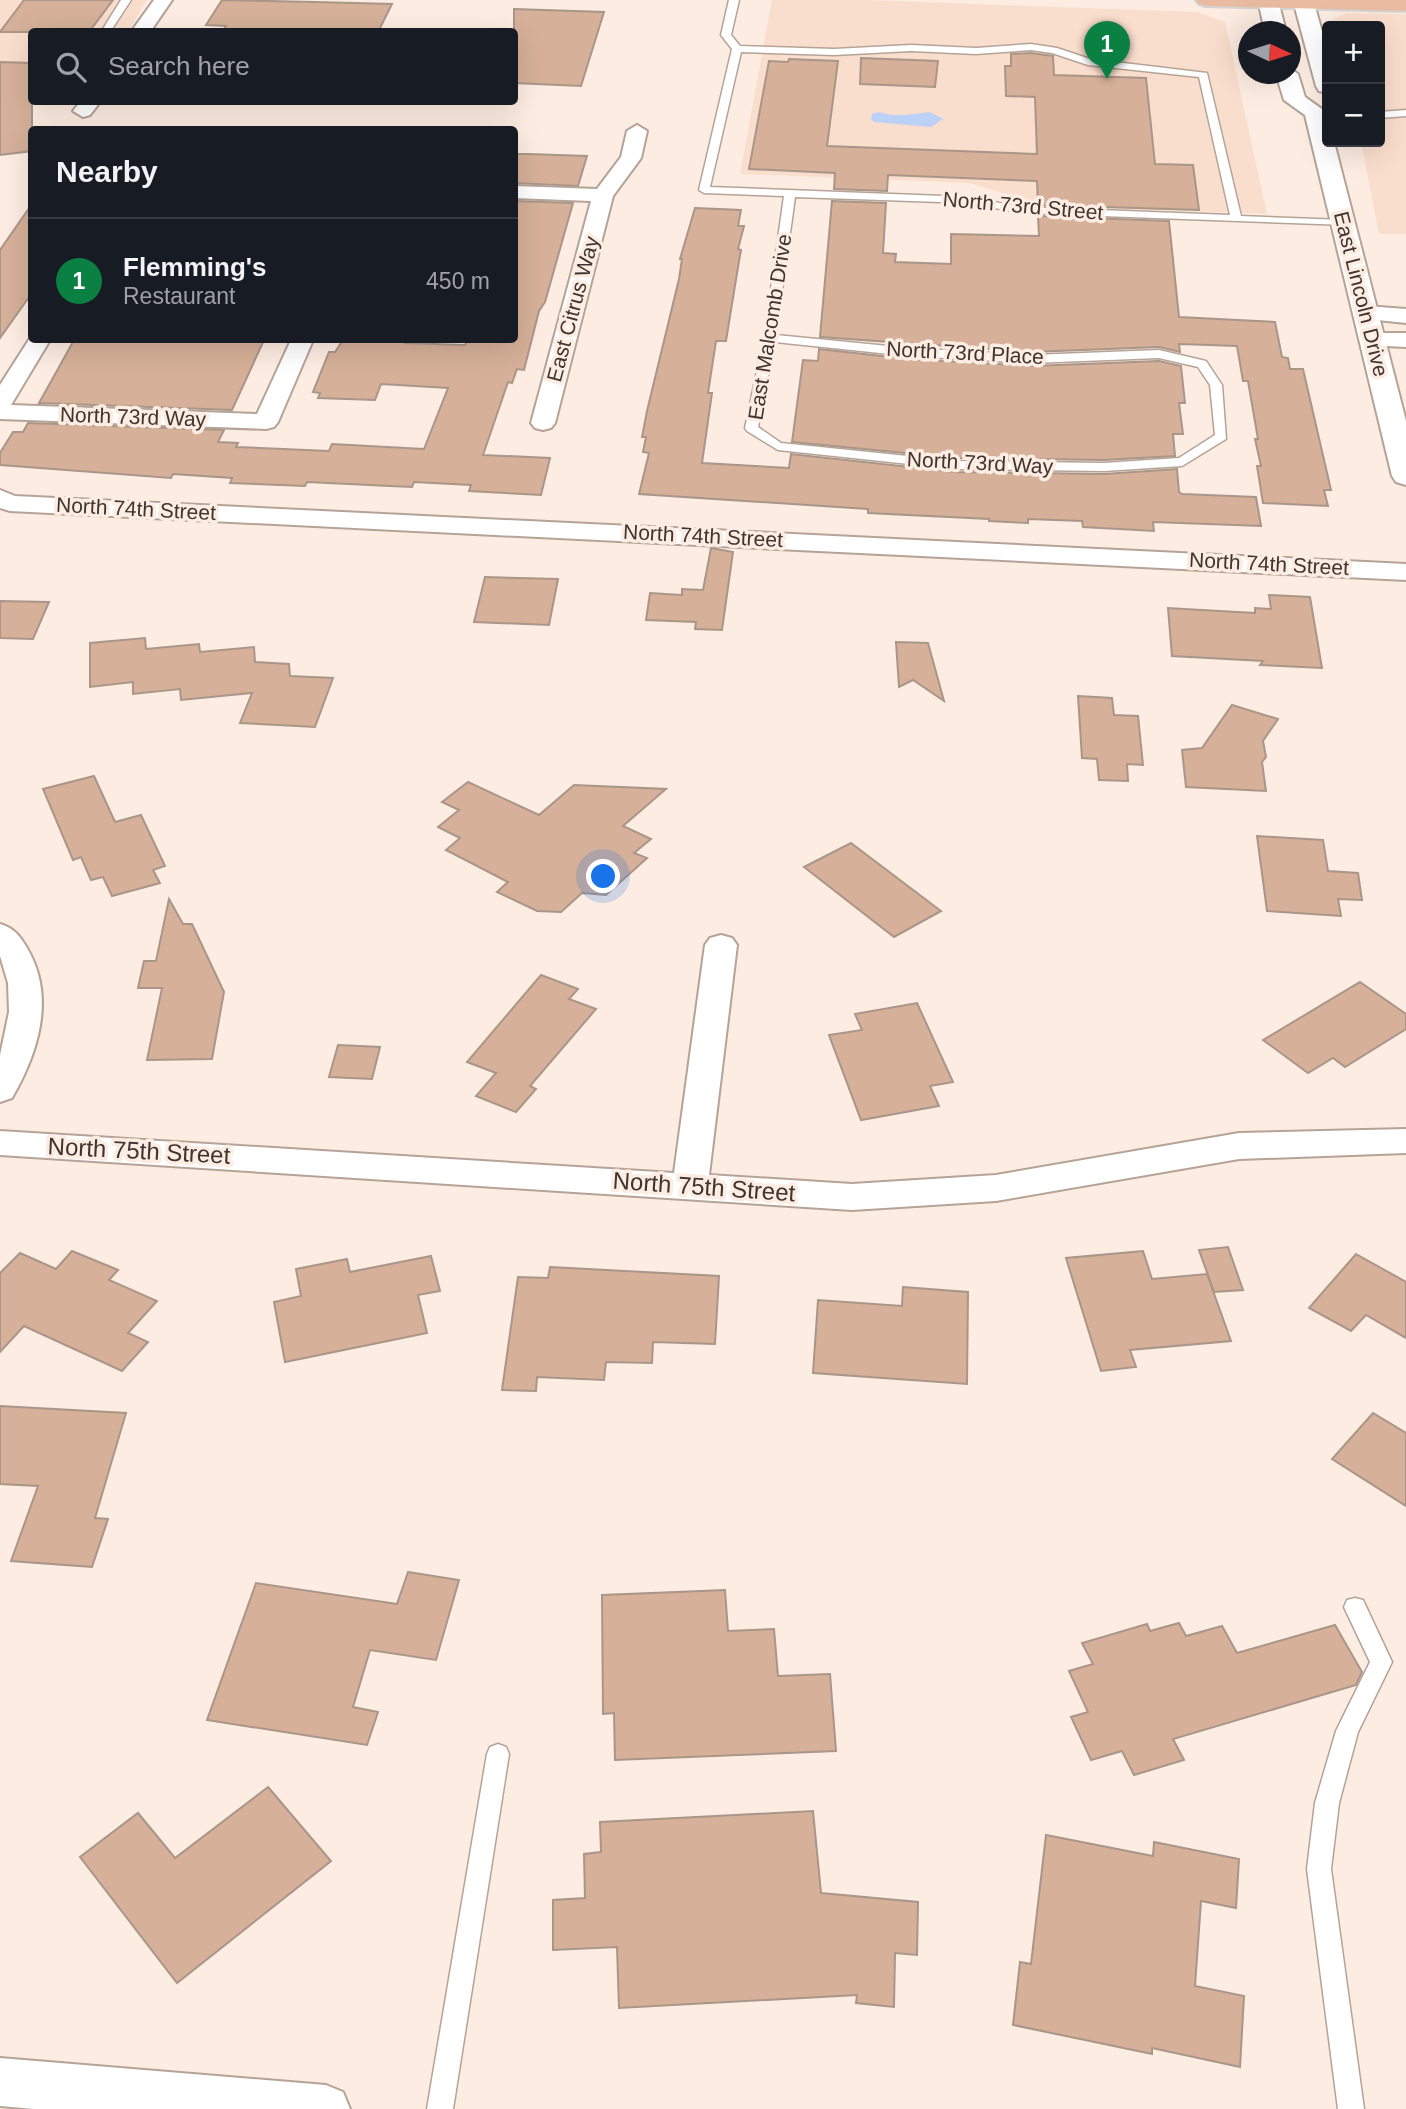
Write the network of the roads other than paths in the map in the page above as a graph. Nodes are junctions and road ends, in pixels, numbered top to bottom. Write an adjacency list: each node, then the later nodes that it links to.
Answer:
1 (126, 0): 9 (lane)
2 (163, 0): 10 (street)
3 (733, 0): 11 (lane)
4 (1206, 0): 5 (main road)
5 (1268, 1): 6 (main road); 8 (main road)
6 (1304, 2): 7 (main road); 17 (main road)
7 (1406, 5)
8 (1273, 21)
9 (108, 28)
10 (143, 28)
11 (737, 49): 12 (lane); 24 (lane, North 73rd Street)
12 (976, 51): 13 (lane); 14 (lane)
13 (1002, 60)
14 (1088, 62): 15 (lane); 26 (lane)
15 (1054, 63)
16 (1290, 84): 18 (main road, East Lincoln Drive)
17 (1326, 84)
18 (1322, 109)
19 (1406, 113): 20 (lane)
20 (1385, 115)
21 (637, 131): 25 (street)
22 (1330, 147): 27 (main road, East Lincoln Drive)
23 (518, 192): 25 (street)
24 (790, 194): 26 (lane, North 73rd Street); 30 (lane, East Malcomb Drive)
25 (603, 195): 37 (street, East Citrus Way)
26 (1236, 219): 27 (lane, North 73rd Street)
27 (1343, 223): 28 (main road, East Lincoln Drive)
28 (1366, 313): 29 (street); 31 (main road, East Lincoln Drive)
29 (1406, 316)
30 (770, 338): 38 (lane, East Malcomb Drive); 39 (lane, North 73rd Place)
31 (1373, 340): 32 (street); 40 (main road, East Lincoln Drive)
32 (1406, 340)
33 (37, 343): 35 (street)
34 (301, 343): 36 (street, North 73rd Way)
35 (0, 404)
36 (0, 412)
37 (543, 423)
38 (778, 446): 39 (lane, North 73rd Way)
39 (1182, 462)
40 (1406, 476)
41 (3, 502): 42 (street, North 74th Street)
42 (1406, 572)
43 (0, 934): 45 (street)
44 (721, 945): 48 (street)
45 (1, 1086)
46 (1406, 1141): 48 (street, North 75th Street)
47 (0, 1143): 48 (street, North 75th Street)
48 (690, 1186)
49 (1355, 1607): 54 (lane)
50 (498, 1754): 53 (lane)
51 (0, 2082): 52 (street)
52 (326, 2109)
53 (440, 2109)
54 (1351, 2109)

